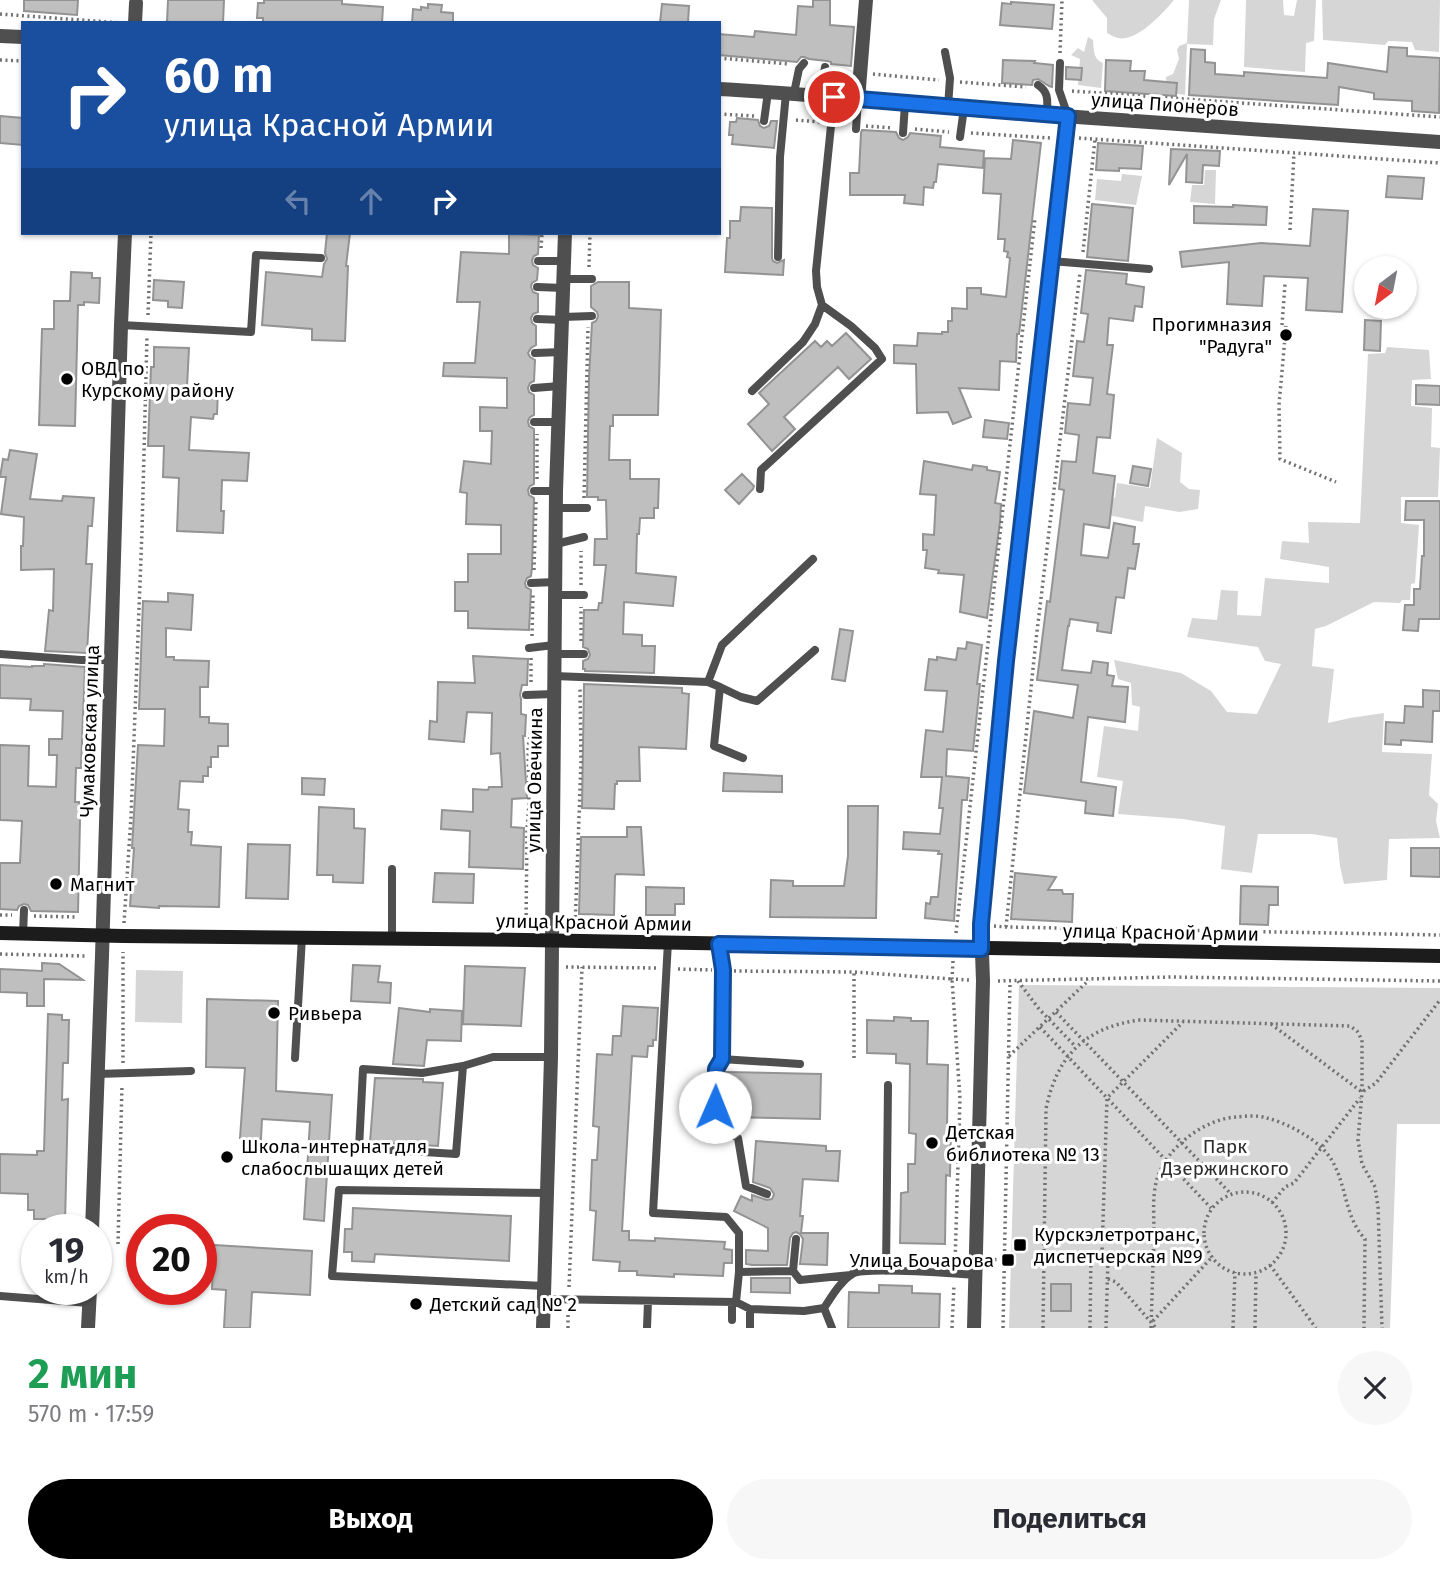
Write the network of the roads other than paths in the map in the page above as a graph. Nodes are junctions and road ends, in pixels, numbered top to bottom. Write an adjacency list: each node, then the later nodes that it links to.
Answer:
1 (866, 0): 15 (street)
2 (136, 1): 3 (street)
3 (135, 21)
4 (0, 36): 5 (street)
5 (21, 37)
6 (945, 52): 17 (lane)
7 (1060, 63): 19 (lane)
8 (803, 64): 13 (lane)
9 (825, 67): 14 (lane)
10 (1041, 87): 18 (lane)
11 (721, 89): 12 (street, улица Пионеров)
12 (768, 92): 13 (street, улица Пионеров); 20 (lane)
13 (790, 93): 14 (street, улица Пионеров); 27 (lane)
14 (827, 96): 15 (street, улица Пионеров); 36 (lane)
15 (858, 100): 16 (street, улица Пионеров); 21 (lane)
16 (905, 104): 17 (street, улица Пионеров); 22 (lane)
17 (956, 108): 18 (street, улица Пионеров); 23 (lane)
18 (1047, 115): 19 (street, улица Пионеров)
19 (1068, 116): 24 (street, улица Пионеров); 31 (street)
20 (764, 121)
21 (856, 129)
22 (903, 132)
23 (960, 137)
24 (1440, 142)
25 (125, 235): 40 (street, Чумаковская улица)
26 (565, 235): 30 (street, улица Овечкина)
27 (778, 257)
28 (321, 258): 40 (lane)
29 (538, 261): 30 (lane)
30 (565, 261): 34 (street, улица Овечкина)
31 (1050, 261): 32 (lane); 81 (street)
32 (1149, 269)
33 (592, 279): 34 (lane)
34 (564, 283): 35 (lane); 38 (street, улица Овечкина)
35 (537, 287)
36 (822, 305): 45 (lane); 48 (lane)
37 (592, 316): 38 (lane)
38 (563, 318): 39 (lane); 41 (street, улица Овечкина)
39 (537, 319)
40 (121, 325): 64 (street, Чумаковская улица)
41 (562, 352): 42 (lane); 43 (street, улица Овечкина)
42 (535, 353)
43 (560, 386): 44 (lane); 47 (street, улица Овечкина)
44 (534, 388)
45 (752, 391)
46 (534, 422): 47 (lane)
47 (558, 422): 50 (street, улица Овечкина)
48 (760, 489)
49 (534, 491): 50 (lane)
50 (556, 491): 51 (street, улица Овечкина)
51 (556, 508): 52 (lane); 54 (street, улица Овечкина)
52 (587, 508)
53 (584, 537): 54 (lane)
54 (556, 544): 57 (street, улица Овечкина)
55 (813, 559): 66 (lane)
56 (531, 583): 57 (lane)
57 (556, 589): 58 (lane); 60 (street, улица Овечкина)
58 (584, 595)
59 (528, 648): 60 (lane)
60 (554, 650): 63 (lane); 65 (street, улица Овечкина)
61 (815, 650): 67 (lane)
62 (0, 654): 64 (lane)
63 (583, 654)
64 (111, 660): 75 (street, Чумаковская улица)
65 (554, 676): 66 (lane); 68 (street, улица Овечкина)
66 (708, 682): 67 (lane)
67 (720, 687): 70 (lane)
68 (554, 694): 69 (lane); 78 (street, улица Овечкина)
69 (526, 695)
70 (743, 758)
71 (392, 869): 77 (lane)
72 (24, 913): 74 (lane)
73 (0, 933): 74 (main road, улица Красной Армии)
74 (23, 934): 75 (main road, улица Красной Армии)
75 (103, 936): 76 (main road, улица Красной Армии); 89 (street, Чумаковская улица)
76 (302, 937): 77 (main road, улица Красной Армии); 84 (lane)
77 (392, 938): 78 (main road, улица Красной Армии)
78 (551, 940): 79 (main road, улица Красной Армии); 83 (street, улица Овечкина)
79 (668, 943): 80 (main road, улица Красной Армии); 97 (lane)
80 (719, 944): 81 (main road, улица Красной Армии); 85 (lane)
81 (981, 949): 82 (main road, улица Красной Армии); 99 (street)
82 (1440, 956)
83 (551, 1057): 87 (lane); 91 (street, улица Овечкина)
84 (295, 1058)
85 (722, 1059): 86 (lane); 92 (lane)
86 (800, 1064)
87 (463, 1066): 87 (lane)
88 (191, 1071): 89 (lane)
89 (99, 1074): 93 (street, Чумаковская улица)
90 (888, 1086): 95 (lane)
91 (547, 1193): 100 (street, улица Овечкина); 100 (lane)
92 (767, 1194)
93 (93, 1214)
94 (796, 1238): 96 (lane)
95 (886, 1270): 98 (lane); 99 (lane)
96 (793, 1271): 97 (lane); 98 (lane)
97 (739, 1272): 104 (lane)
98 (852, 1275): 106 (lane)
99 (976, 1275): 114 (street)
100 (544, 1293): 103 (lane); 110 (street, улица Овечкина)
101 (0, 1296): 102 (lane)
102 (21, 1296)
103 (648, 1301): 104 (lane); 111 (lane)
104 (734, 1303): 107 (lane); 108 (lane)
105 (89, 1305): 109 (street)
106 (824, 1308): 107 (lane); 113 (lane)
107 (750, 1309): 112 (lane)
108 (732, 1320)
109 (88, 1328)
110 (543, 1328)
111 (647, 1328)
112 (750, 1328)
113 (832, 1328)
114 (974, 1328)

